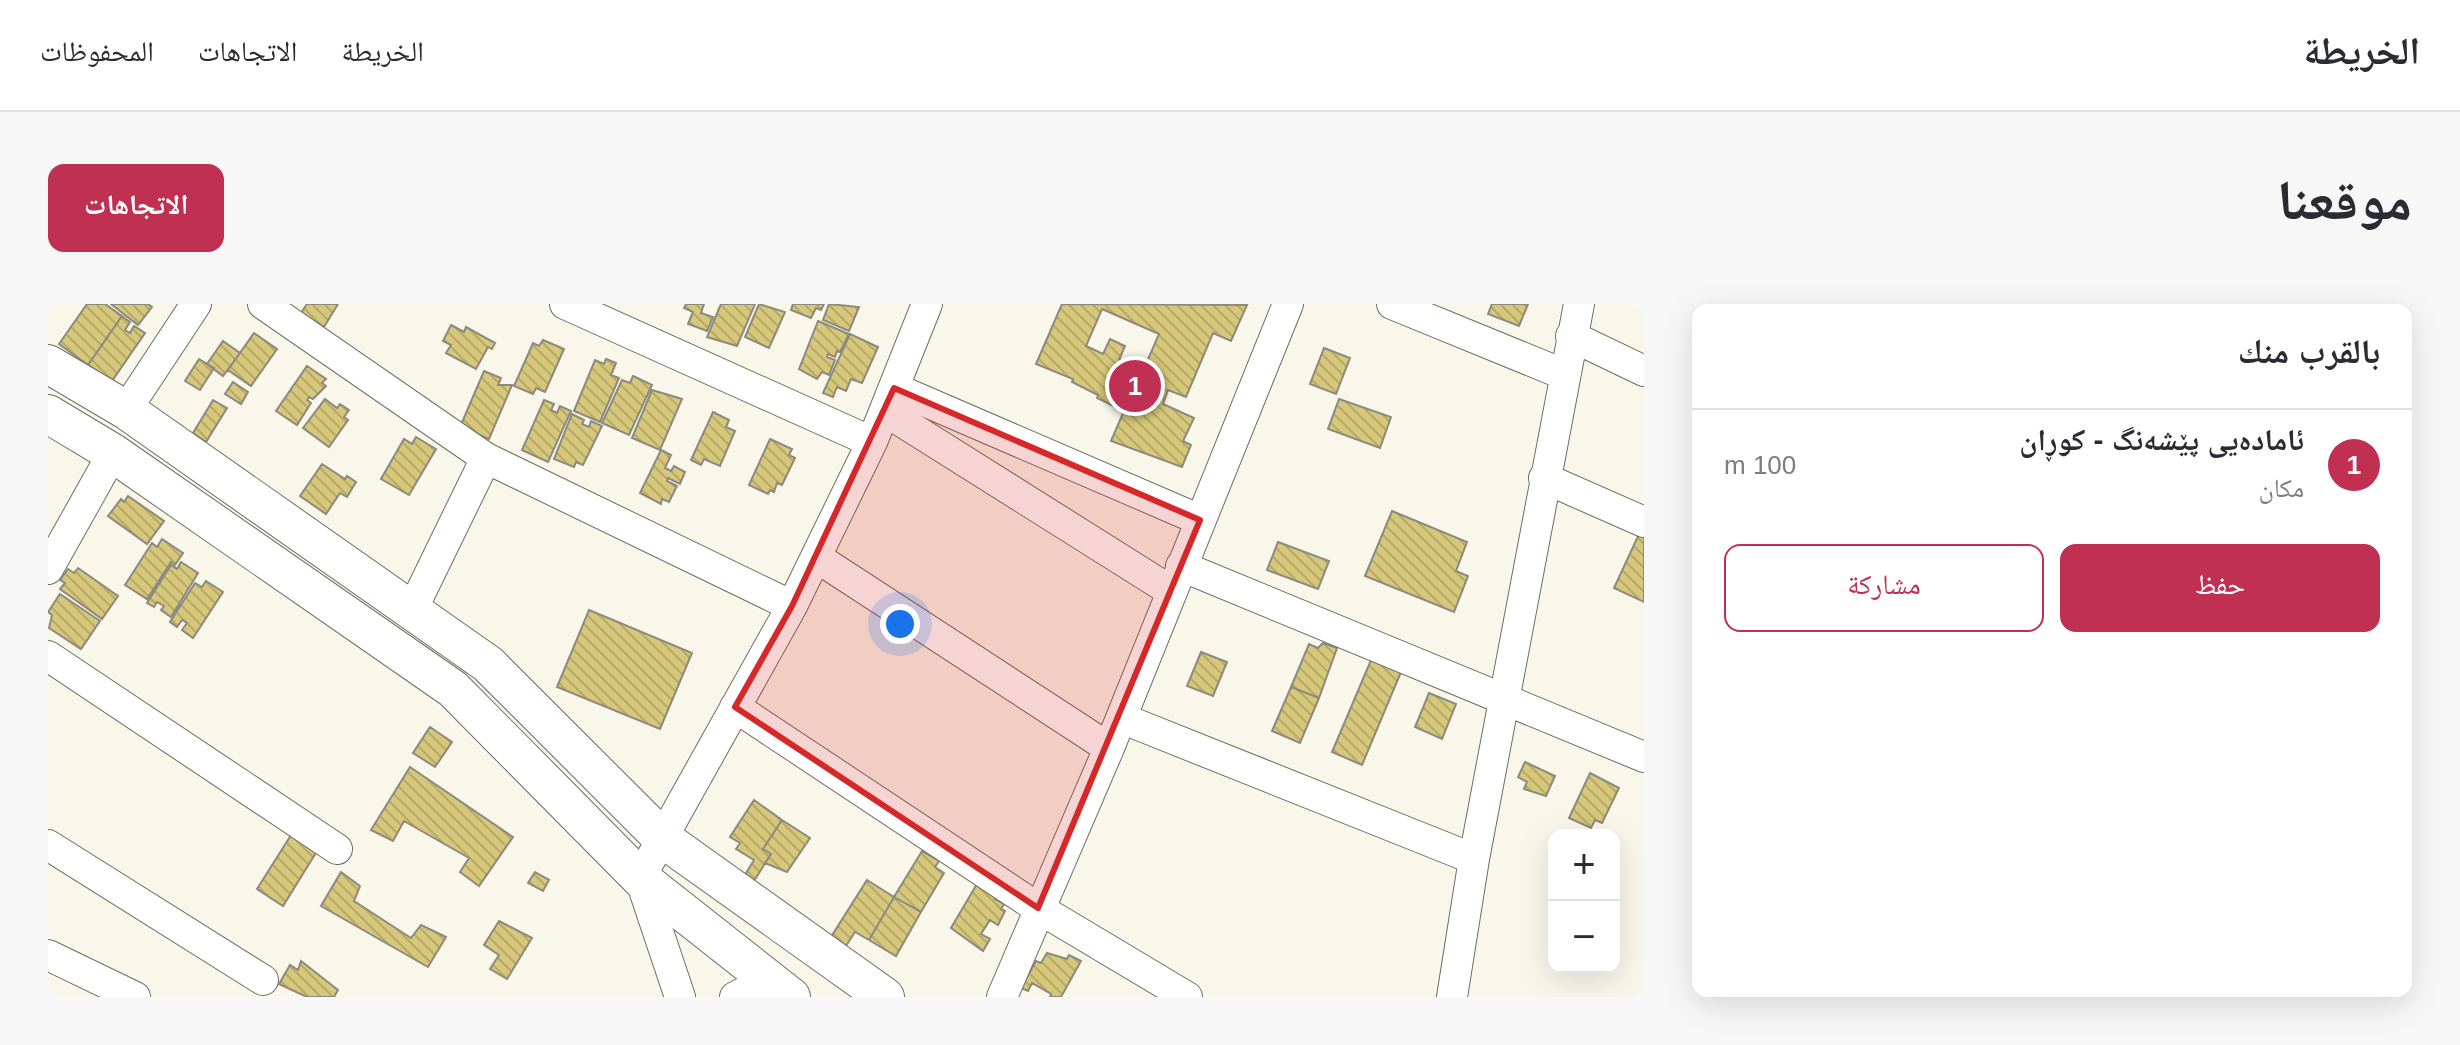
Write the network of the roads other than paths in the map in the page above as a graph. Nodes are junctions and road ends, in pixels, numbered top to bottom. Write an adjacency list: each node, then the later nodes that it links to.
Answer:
1 (196, 304): 13 (street)
2 (263, 304): 17 (street)
3 (565, 304): 15 (street)
4 (927, 304): 12 (street)
5 (1288, 304): 19 (street)
6 (1392, 304): 11 (street)
7 (1579, 304): 8 (street)
8 (1571, 336): 10 (street); 11 (street)
9 (48, 364): 13 (main road)
10 (1644, 371)
11 (1563, 374): 18 (street)
12 (889, 399): 15 (street); 19 (street); 23 (street)
13 (126, 410): 25 (main road)
14 (48, 414): 16 (main road)
15 (872, 442): 21 (street)
16 (113, 453): 22 (street); 36 (main road)
17 (486, 458): 24 (street); 25 (street)
18 (1544, 478): 20 (street); 27 (street)
19 (1200, 520): 23 (street)
20 (1644, 522)
21 (816, 557): 24 (street); 30 (street)
22 (48, 569)
23 (1176, 578): 27 (street); 29 (street)
24 (792, 606): 28 (street)
25 (412, 610): 32 (main road)
26 (48, 656): 34 (street)
27 (1504, 697): 31 (street); 35 (street)
28 (735, 707): 32 (street); 37 (street)
29 (1121, 718): 30 (street); 35 (street)
30 (1109, 748): 37 (street)
31 (1644, 757)
32 (662, 838): 36 (street); 44 (main road)
33 (48, 845): 39 (street)
34 (337, 849)
35 (1474, 859): 47 (street)
36 (640, 878): 40 (main road); 42 (street)
37 (1038, 908): 45 (street); 46 (street)
38 (48, 955): 41 (street)
39 (263, 980)
40 (782, 991): 43 (street)
41 (135, 997)
42 (680, 997)
43 (735, 997)
44 (885, 997)
45 (1002, 997)
46 (1187, 997)
47 (1452, 997)

